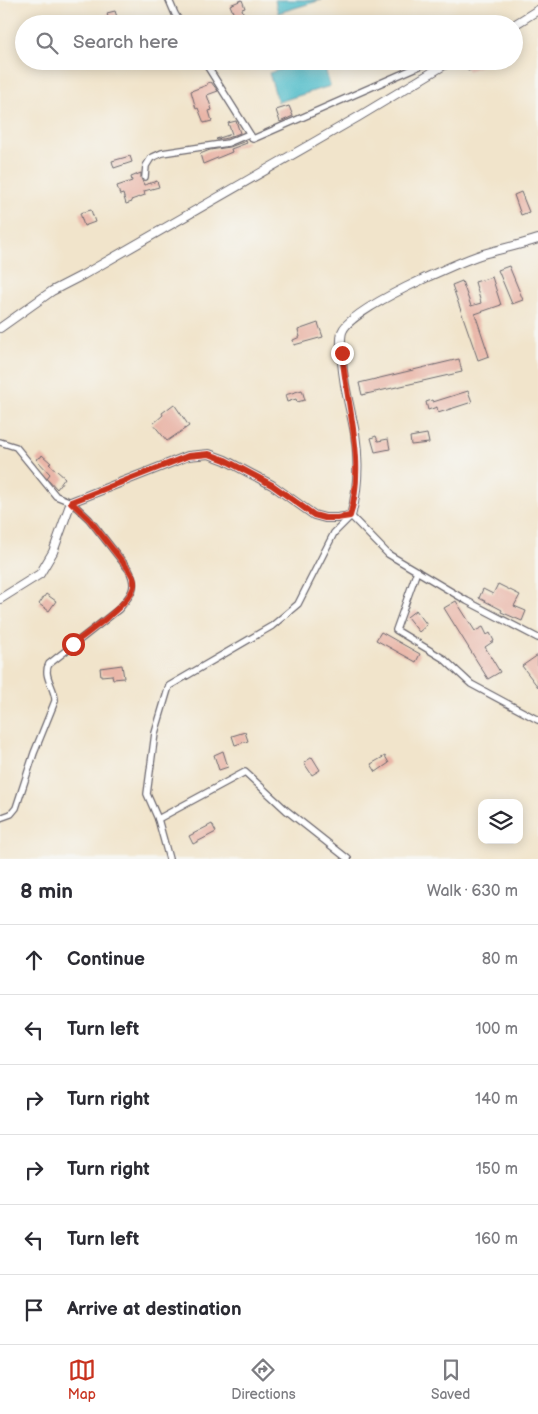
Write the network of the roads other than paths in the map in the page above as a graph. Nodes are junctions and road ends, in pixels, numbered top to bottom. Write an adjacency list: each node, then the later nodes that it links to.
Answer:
1 (170, 0): 3 (street)
2 (538, 10): 4 (street)
3 (176, 15)
4 (523, 19)
5 (210, 70): 8 (street)
6 (410, 70): 8 (street)
7 (434, 70): 11 (street)
8 (249, 134): 9 (street)
9 (145, 178)
10 (538, 239): 14 (street)
11 (0, 328)
12 (0, 442): 13 (street)
13 (71, 502): 14 (street); 16 (street); 19 (street)
14 (350, 516): 15 (street); 20 (street)
15 (417, 571): 17 (street); 18 (street)
16 (0, 599)
17 (538, 638)
18 (538, 720)
19 (0, 818)
20 (158, 820): 21 (street); 22 (street)
21 (169, 859)
22 (348, 859)

